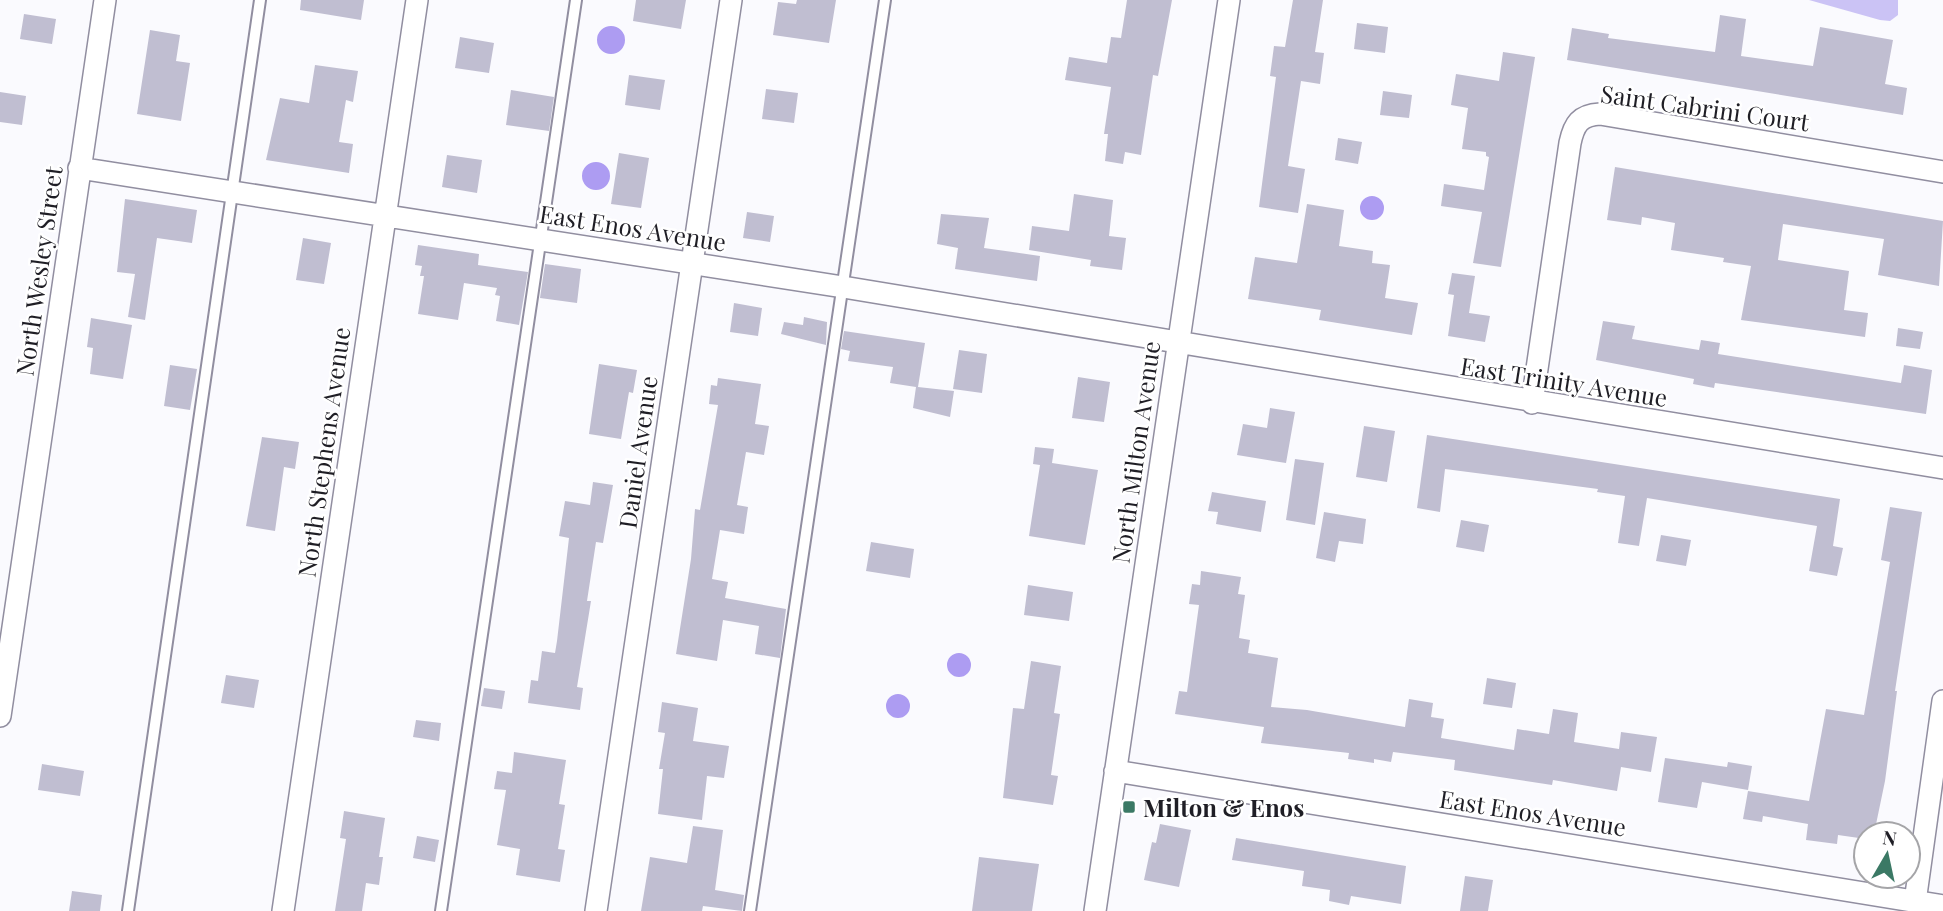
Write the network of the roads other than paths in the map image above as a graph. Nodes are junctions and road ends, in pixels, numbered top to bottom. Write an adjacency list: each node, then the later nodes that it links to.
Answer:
1 (105, 0): 8 (street, North Wesley Street)
2 (260, 0): 10 (lane)
3 (417, 0): 11 (street, North Stephens Avenue)
4 (576, 0): 12 (lane)
5 (731, 0): 13 (street, Daniel Avenue)
6 (885, 0): 14 (lane)
7 (1229, 0): 15 (street, North Milton Avenue)
8 (79, 169): 10 (street, East Enos Avenue); 19 (street, North Wesley Street)
9 (1943, 172): 16 (street, Saint Cabrini Court)
10 (234, 194): 11 (street, East Enos Avenue); 23 (lane)
11 (384, 217): 12 (street, East Enos Avenue); 24 (street, North Stephens Avenue)
12 (540, 239): 13 (street, East Enos Avenue); 25 (lane)
13 (691, 264): 14 (street, East Enos Avenue); 26 (street, Daniel Avenue)
14 (843, 287): 15 (street, East Enos Avenue); 27 (lane)
15 (1178, 343): 16 (street, East Trinity Avenue); 20 (street, North Milton Avenue)
16 (1532, 403): 17 (street, East Trinity Avenue)
17 (1943, 468)
18 (1943, 701): 21 (street)
19 (0, 716)
20 (1115, 771): 21 (street, East Enos Avenue); 28 (street, North Milton Avenue)
21 (1915, 901): 22 (street, East Enos Avenue)
22 (1943, 906)
23 (128, 911)
24 (283, 911)
25 (441, 911)
26 (596, 911)
27 (750, 911)
28 (1095, 911)

